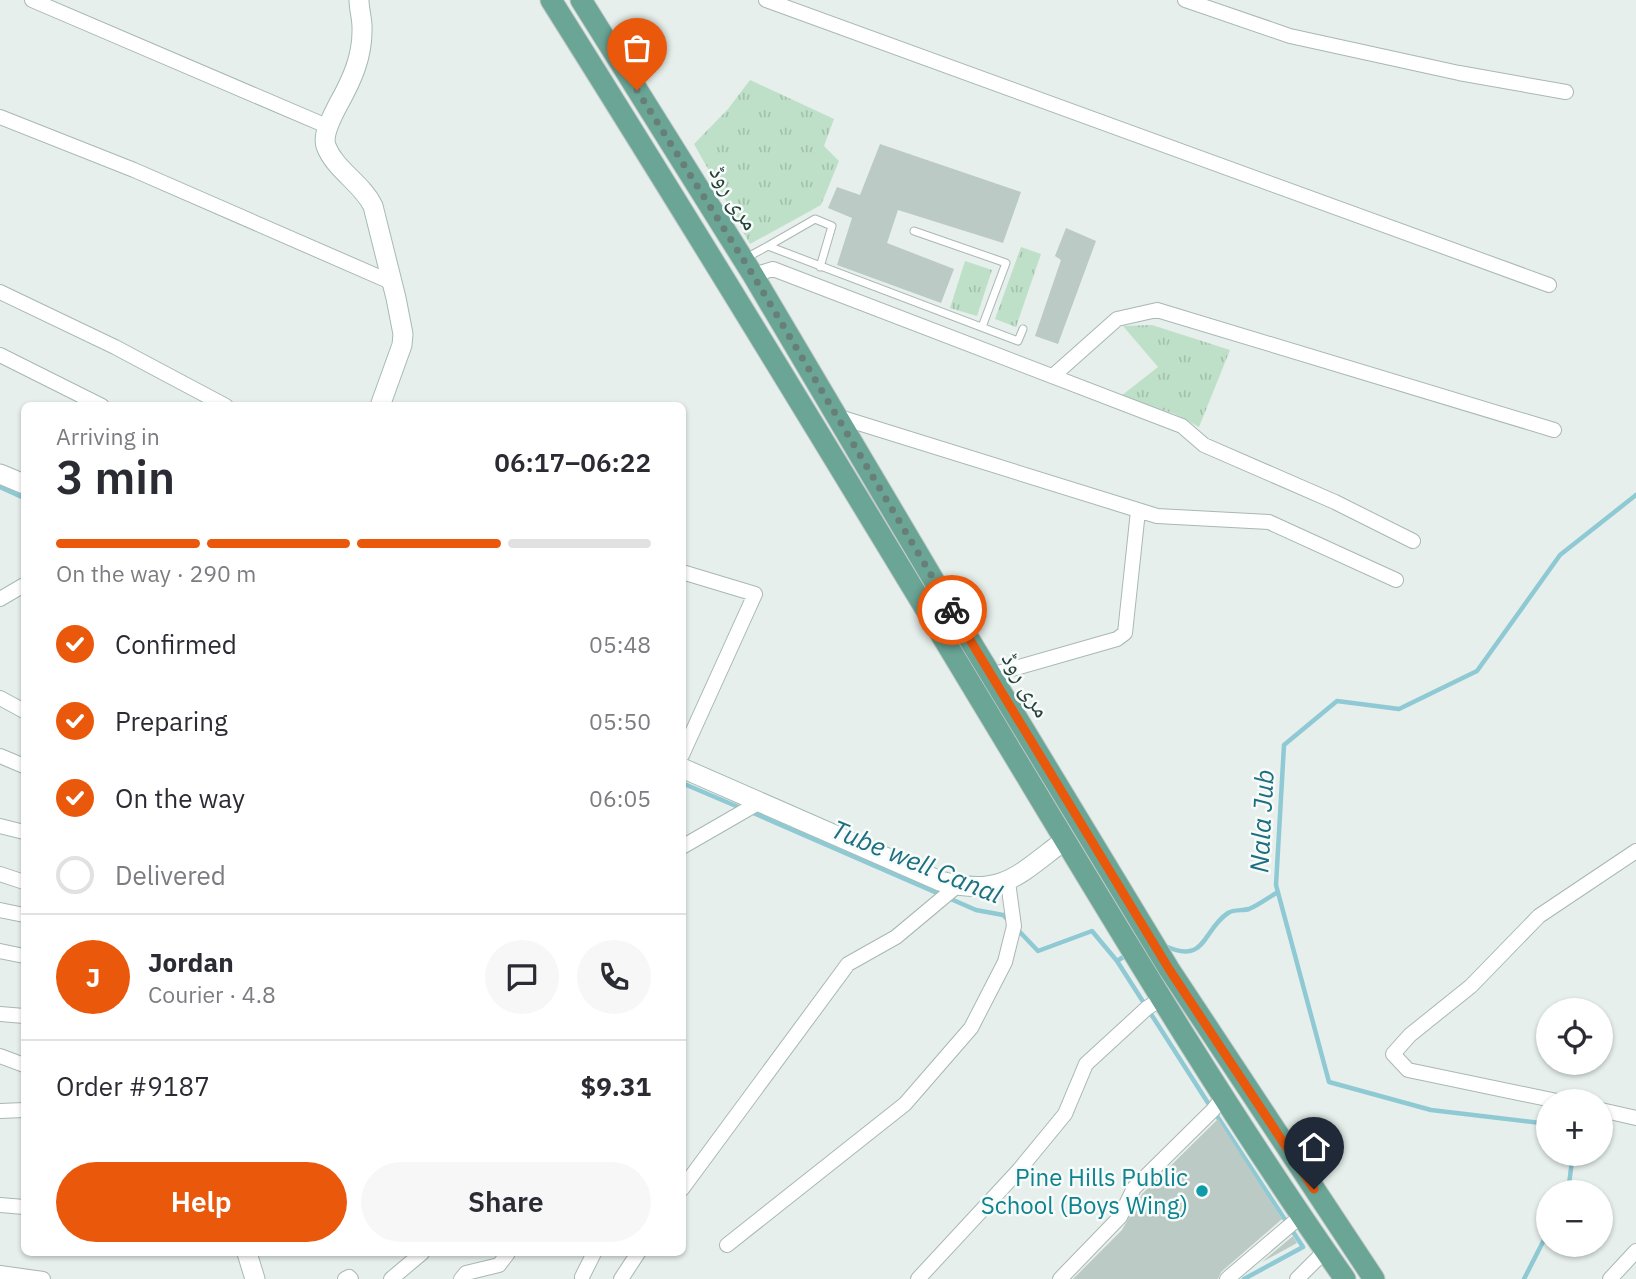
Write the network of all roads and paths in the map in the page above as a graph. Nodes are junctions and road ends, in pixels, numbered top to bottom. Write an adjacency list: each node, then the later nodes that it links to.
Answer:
1 (32, 0): 9 (street)
2 (359, 0): 9 (street)
3 (551, 0): 11 (main road, مری روڈ)
4 (581, 0): 10 (main road, مری روڈ)
5 (766, 0): 17 (street)
6 (1185, 0): 7 (street)
7 (1566, 92)
8 (0, 117): 16 (street)
9 (329, 127): 16 (street)
10 (679, 157): 11 (main road); 14 (main road, مری روڈ)
11 (658, 170): 37 (main road, مری روڈ)
12 (914, 231): 19 (lane)
13 (768, 246): 14 (lane); 15 (lane); 15 (lane)
14 (748, 267): 22 (street); 26 (main road, مری روڈ)
15 (820, 267): 19 (lane)
16 (393, 283): 25 (street)
17 (1549, 285)
18 (0, 292): 24 (street)
19 (982, 327): 20 (lane)
20 (1023, 329)
21 (0, 355): 23 (street)
22 (1054, 375): 27 (street); 31 (street)
23 (94, 402)
24 (218, 402)
25 (381, 402)
26 (836, 416): 30 (street); 36 (main road, مری روڈ)
27 (1554, 430)
28 (0, 474): 29 (street)
29 (21, 483)
30 (1138, 511): 33 (street); 38 (street)
31 (1413, 541)
32 (686, 573): 41 (street)
33 (1396, 580)
34 (21, 587): 35 (street)
35 (0, 599)
36 (949, 606): 37 (main road); 38 (main road, مری روڈ)
37 (931, 618): 48 (main road, مری روڈ)
38 (991, 675): 70 (main road, مری روڈ)
39 (0, 698): 40 (street)
40 (21, 709)
41 (686, 746)
42 (0, 757): 43 (street)
43 (21, 765)
44 (686, 770): 45 (street)
45 (760, 802): 49 (street); 54 (street)
46 (0, 826): 47 (street)
47 (21, 831)
48 (1065, 840): 53 (street); 59 (main road, مری روڈ)
49 (686, 845)
50 (1636, 851): 65 (street)
51 (0, 874): 52 (street)
52 (21, 881)
53 (1008, 882): 54 (street); 76 (street)
54 (957, 886): 72 (street)
55 (0, 910): 56 (street)
56 (21, 914)
57 (0, 951): 58 (street)
58 (21, 955)
59 (1155, 991): 64 (main road, مری روڈ); 93 (street)
60 (0, 1014): 61 (street)
61 (21, 1016)
62 (0, 1056): 63 (street)
63 (21, 1064)
64 (1223, 1097): 71 (main road, مری روڈ); 94 (street)
65 (1536, 1097)
66 (21, 1110): 67 (street)
67 (0, 1111)
68 (1613, 1113): 69 (street)
69 (1636, 1118)
70 (1272, 1127): 71 (main road); 98 (main road, مری روڈ)
71 (1252, 1142): 75 (main road, مری روڈ)
72 (686, 1184)
73 (0, 1205): 74 (street)
74 (21, 1207)
75 (1301, 1216): 77 (main road, مری روڈ); 95 (street)
76 (727, 1245)
77 (1325, 1251): 96 (street); 97 (main road, مری روڈ)
78 (1636, 1251): 99 (street)
79 (248, 1256): 87 (street)
80 (418, 1256): 90 (street)
81 (506, 1256): 91 (street)
82 (593, 1256): 85 (street)
83 (636, 1256): 92 (street)
84 (0, 1273): 86 (street)
85 (583, 1278)
86 (43, 1279)
87 (255, 1279)
88 (345, 1279): 89 (street)
89 (351, 1279)
90 (391, 1279)
91 (461, 1279)
92 (621, 1279)
93 (918, 1279)
94 (1060, 1279)
95 (1227, 1279)
96 (1297, 1279)
97 (1345, 1279)
98 (1374, 1279)
99 (1610, 1279)

